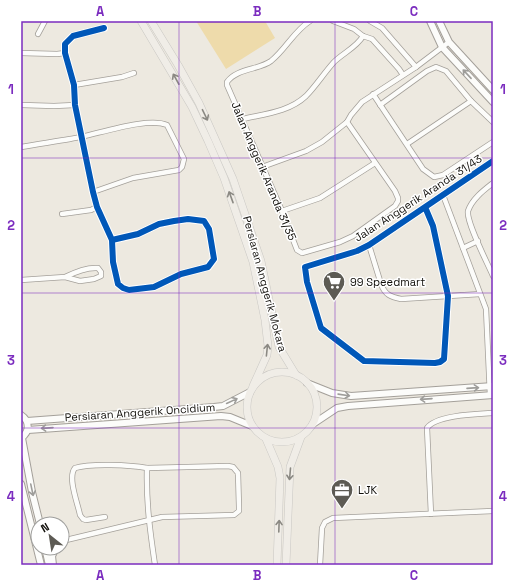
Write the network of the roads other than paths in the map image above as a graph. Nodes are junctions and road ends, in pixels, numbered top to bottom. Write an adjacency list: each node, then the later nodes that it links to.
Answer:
1 (45, 21): 10 (street)
2 (141, 21): 58 (main road, Persiaran Anggerik Mokara, one-way to 2)
3 (151, 21): 55 (main road, Persiaran Anggerik Mokara, one-way to 55)
4 (310, 21): 27 (street, Jalan Anggerik Aranda 31/35)
5 (334, 21): 11 (street)
6 (370, 21): 16 (street)
7 (430, 21): 13 (street)
8 (439, 21): 12 (street)
9 (104, 28): 15 (street)
10 (38, 34)
11 (363, 36): 18 (street); 27 (street)
12 (449, 42): 13 (street); 20 (street)
13 (442, 47): 16 (street); 23 (street, one-way to 13)
14 (21, 53): 15 (street)
15 (65, 53): 19 (street)
16 (416, 67): 18 (street)
17 (134, 73): 19 (street)
18 (403, 75): 21 (street)
19 (74, 85): 24 (street)
20 (493, 90)
21 (373, 94): 25 (street); 28 (street)
22 (471, 101): 25 (street); 29 (street); 32 (street)
23 (493, 102)
24 (74, 104): 26 (street); 30 (street)
25 (380, 104): 32 (street)
26 (22, 105)
27 (243, 119): 36 (street, Jalan Anggerik Aranda 31/35)
28 (347, 122): 35 (street, Jalan Anggerik Aranda 31/35); 36 (street)
29 (493, 122)
30 (81, 137): 33 (street); 38 (street); 38 (street)
31 (493, 142): 32 (street)
32 (407, 144)
33 (21, 147)
34 (493, 161): 39 (street, Jalan Anggerik Aranda 31/43)
35 (375, 163): 42 (street); 42 (street, Jalan Anggerik Aranda 31/35)
36 (262, 167): 42 (street, Jalan Anggerik Aranda 31/35)
37 (493, 183): 45 (street)
38 (93, 192): 40 (street)
39 (443, 195): 41 (street, Jalan Anggerik Aranda 31/43); 47 (street)
40 (97, 207): 43 (street); 44 (street)
41 (426, 207): 46 (street, Jalan Anggerik Aranda 31/43); 52 (street)
42 (282, 211)
43 (62, 214)
44 (112, 240): 44 (street)
45 (478, 241): 47 (street); 48 (street)
46 (369, 245): 52 (street); 52 (street, Jalan Anggerik Aranda 31/43)
47 (463, 248): 51 (street)
48 (493, 276)
49 (65, 277): 49 (street); 50 (street)
50 (21, 280)
51 (480, 294): 52 (street); 53 (street)
52 (448, 296)
53 (487, 337): 54 (street); 57 (street)
54 (493, 337)
55 (296, 375): 56 (main road); 58 (main road)
56 (307, 382): 57 (street, one-way to 57); 63 (main road)
57 (491, 386): 59 (street)
58 (251, 389): 62 (street, Persiaran Anggerik Oncidium, one-way to 58); 64 (main road)
59 (491, 395): 63 (street, one-way to 63)
60 (493, 413): 72 (street)
61 (21, 415): 62 (street)
62 (27, 421): 65 (street)
63 (313, 424): 66 (main road)
64 (252, 426): 65 (street, Persiaran Anggerik Oncidium, one-way to 65); 68 (main road)
65 (28, 430): 67 (street)
66 (301, 437): 68 (main road); 80 (main road, one-way to 80)
67 (21, 438): 73 (street, one-way to 73)
68 (266, 439): 79 (main road, one-way to 68)
69 (147, 468): 74 (street); 76 (street); 76 (street)
70 (21, 484): 75 (street)
71 (493, 511): 72 (street)
72 (431, 514): 81 (street)
73 (38, 516)
74 (106, 517)
75 (30, 520)
76 (148, 520): 77 (street); 78 (street)
77 (70, 539)
78 (155, 565)
79 (277, 565)
80 (286, 565)
81 (320, 565)

